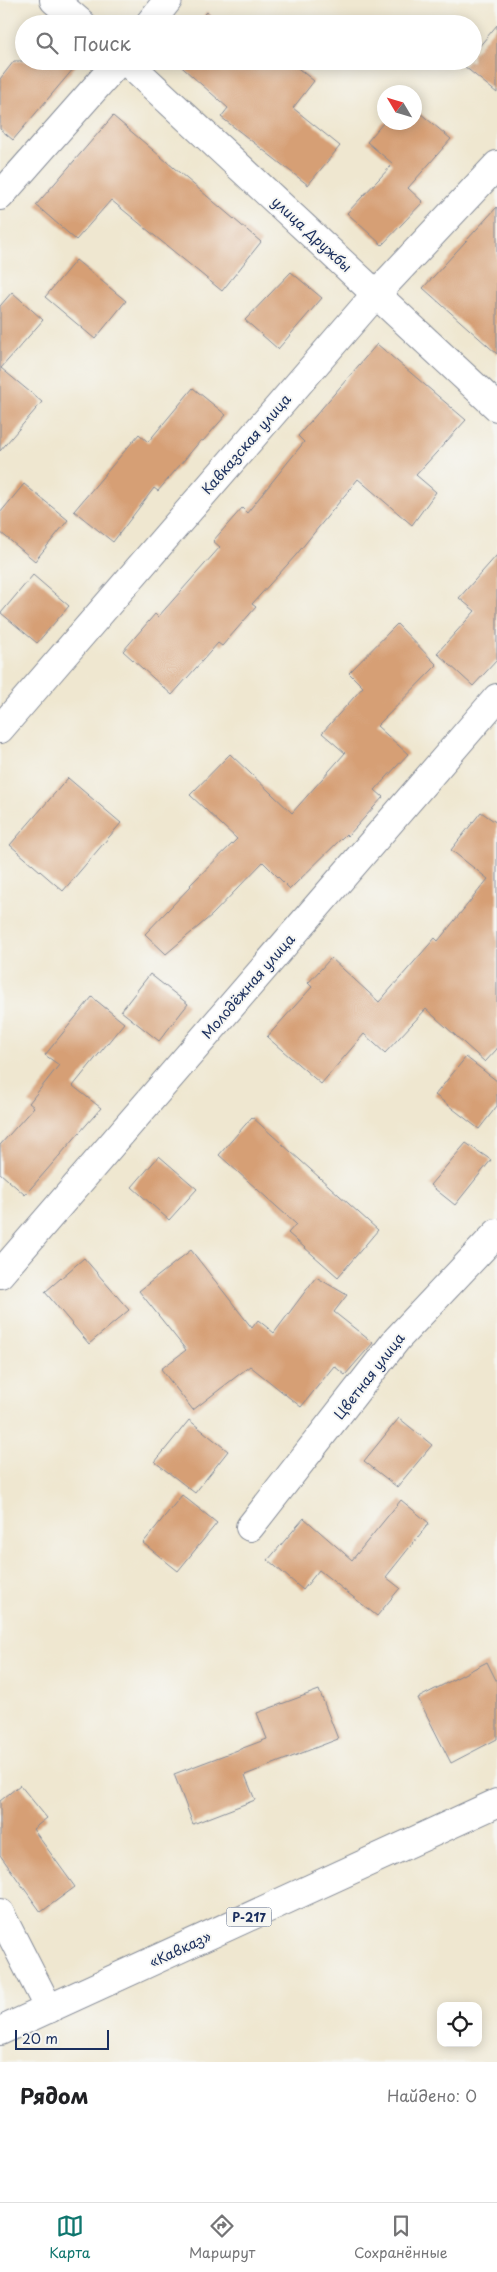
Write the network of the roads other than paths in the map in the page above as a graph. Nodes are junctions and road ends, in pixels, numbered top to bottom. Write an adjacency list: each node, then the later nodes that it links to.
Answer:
1 (54, 0): 3 (main road)
2 (168, 0): 4 (main road)
3 (72, 15)
4 (156, 15)
5 (111, 70): 8 (main road)
6 (136, 70): 9 (main road, улица Дружбы)
7 (497, 165): 9 (main road, Кавказская улица)
8 (0, 196)
9 (376, 294): 10 (main road, улица Дружбы); 12 (main road, Кавказская улица)
10 (497, 407)
11 (497, 698): 14 (main road, Молодёжная улица)
12 (0, 728)
13 (497, 1232): 15 (main road, Цветная улица)
14 (0, 1274)
15 (250, 1527)
16 (497, 1803): 18 (main road, «Кавказ» / Р-217)
17 (0, 1913): 18 (main road)
18 (49, 2009): 19 (main road, «Кавказ» / Р-217)
19 (0, 2031)

